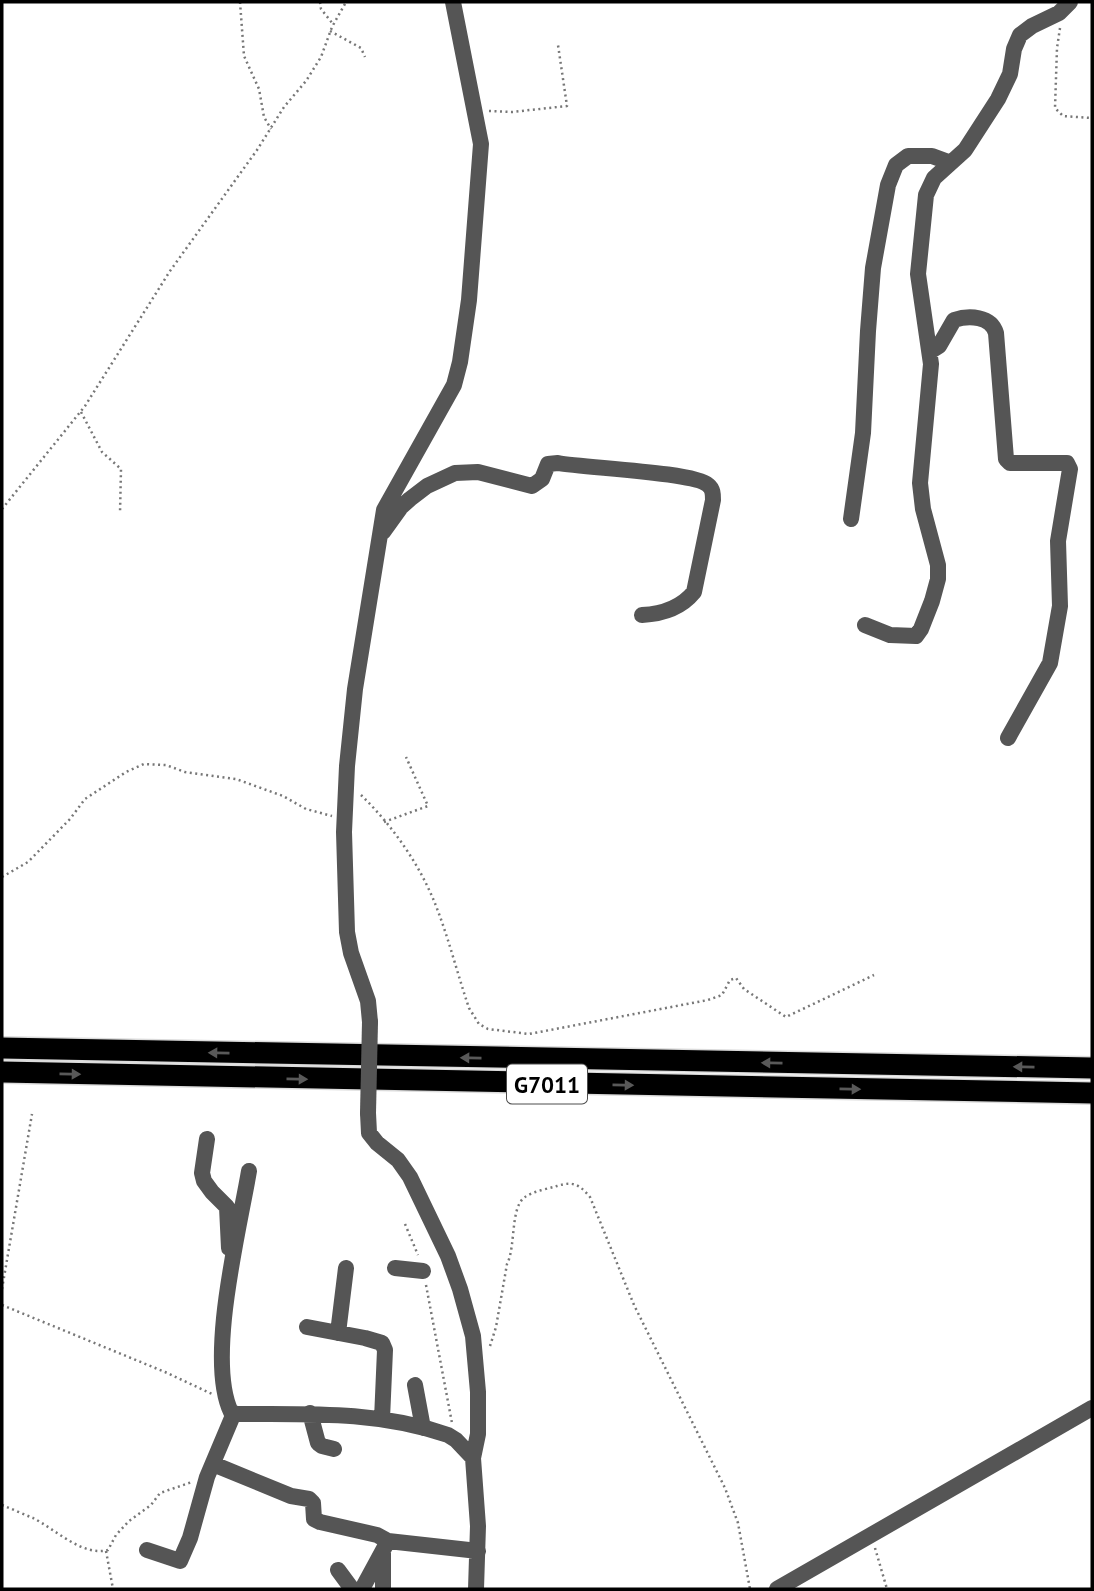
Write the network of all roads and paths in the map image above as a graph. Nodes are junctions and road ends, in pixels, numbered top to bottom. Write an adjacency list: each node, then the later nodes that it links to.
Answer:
1 (240, 2): 12 (path)
2 (320, 2): 6 (path)
3 (346, 2): 6 (path)
4 (453, 2): 10 (street)
5 (1065, 6): 11 (path); 13 (street)
6 (333, 24): 7 (path)
7 (330, 31): 9 (path); 12 (path)
8 (558, 45): 10 (path)
9 (365, 57)
10 (475, 111): 19 (street)
11 (1092, 118)
12 (271, 128): 15 (path)
13 (951, 163): 14 (street); 18 (street)
14 (931, 351): 21 (street); 22 (street)
15 (80, 412): 16 (path); 17 (path)
16 (2, 509)
17 (120, 513)
18 (851, 519)
19 (379, 536): 20 (street); 24 (street)
20 (642, 615)
21 (865, 625)
22 (1008, 738)
23 (406, 757): 26 (path)
24 (346, 781): 25 (street); 26 (path)
25 (345, 821): 27 (path); 45 (street, bridge)
26 (384, 822): 28 (path)
27 (2, 877)
28 (874, 975)
29 (2, 1048): 30 (highway, G7011, one-way to 29)
30 (1092, 1068)
31 (2, 1072): 32 (highway, G7011, one-way to 32)
32 (1092, 1093)
33 (32, 1114): 41 (path)
34 (207, 1139): 37 (street)
35 (249, 1171): 37 (street)
36 (405, 1224): 40 (path)
37 (233, 1268): 47 (street)
38 (345, 1268): 44 (street)
39 (395, 1268): 40 (street)
40 (423, 1271): 52 (path)
41 (2, 1289)
42 (2, 1305): 47 (path)
43 (307, 1327): 44 (street)
44 (338, 1333): 50 (street)
45 (476, 1368): 54 (street); 69 (path)
46 (415, 1385): 51 (street)
47 (230, 1408): 49 (street); 55 (street)
48 (1092, 1408): 58 (street)
49 (310, 1413): 50 (street); 53 (street)
50 (382, 1419): 51 (street)
51 (424, 1428): 52 (street)
52 (456, 1440): 54 (street)
53 (334, 1448)
54 (473, 1458): 62 (street)
55 (213, 1464): 56 (street); 59 (street)
56 (206, 1479): 60 (street); 61 (path)
57 (2, 1505): 61 (path)
58 (872, 1535): 70 (street); 71 (path)
59 (386, 1546): 62 (street); 66 (street); 67 (street)
60 (146, 1550)
61 (106, 1551): 64 (path)
62 (478, 1551): 68 (street)
63 (338, 1570): 65 (street)
64 (113, 1589)
65 (352, 1589)
66 (362, 1589)
67 (383, 1589)
68 (476, 1589)
69 (750, 1589)
70 (778, 1589)
71 (887, 1589)

